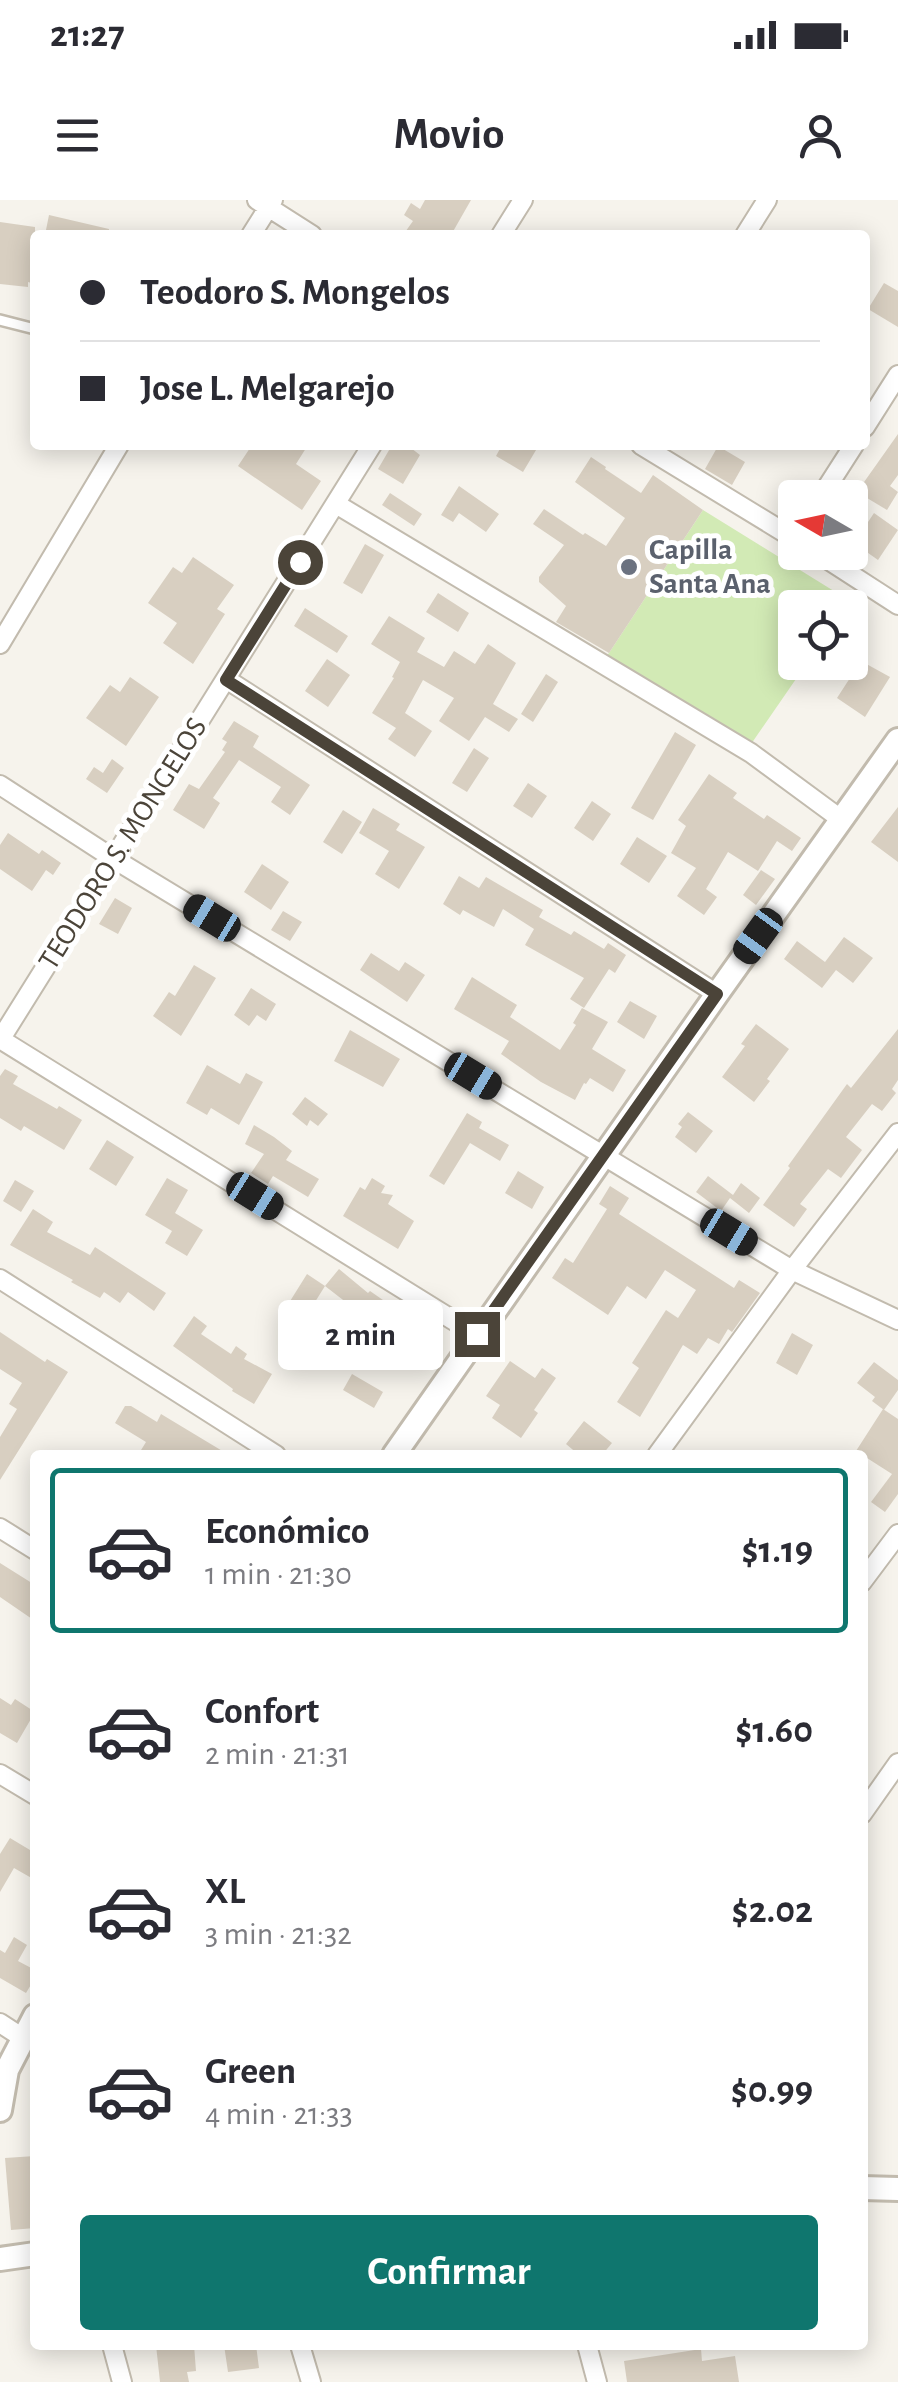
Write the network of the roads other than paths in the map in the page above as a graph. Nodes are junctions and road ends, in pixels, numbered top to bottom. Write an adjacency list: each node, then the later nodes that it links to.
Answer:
1 (522, 200): 6 (street)
2 (767, 200): 7 (street)
3 (266, 202): 4 (street); 5 (street)
4 (252, 230)
5 (305, 230)
6 (504, 230)
7 (749, 230)
8 (0, 320): 9 (lane)
9 (30, 328)
10 (898, 375): 11 (street)
11 (870, 419)
12 (117, 450): 21 (street)
13 (369, 450): 17 (street, TEODORO S. MONGELOS)
14 (649, 450): 18 (street)
15 (851, 450): 16 (street)
16 (832, 480)
17 (336, 504): 22 (street, TEODORO S. MONGELOS); 25 (street)
18 (778, 528)
19 (843, 570): 20 (street)
20 (898, 606)
21 (0, 644)
22 (226, 680): 26 (street, TEODORO S. MONGELOS); 27 (street)
23 (898, 740): 25 (street)
24 (0, 785): 26 (street)
25 (842, 820): 27 (street)
26 (114, 859): 28 (street, TEODORO S. MONGELOS); 30 (street)
27 (717, 994): 30 (street)
28 (0, 1039): 34 (street)
29 (898, 1133): 31 (street)
30 (604, 1156): 31 (street); 34 (street)
31 (792, 1270): 33 (street); 37 (street)
32 (0, 1279): 35 (street)
33 (898, 1320)
34 (477, 1334): 36 (street)
35 (268, 1450)
36 (397, 1450)
37 (661, 1450)
38 (0, 1528): 40 (street)
39 (898, 1534): 41 (street)
40 (30, 1547)
41 (868, 1574)
42 (898, 1763): 45 (street)
43 (0, 1774): 44 (street)
44 (30, 1793)
45 (868, 1806)
46 (0, 2023): 48 (street)
47 (30, 2025): 48 (street)
48 (23, 2038): 49 (street)
49 (1, 2102)
50 (868, 2188): 51 (street)
51 (898, 2189)
52 (30, 2255): 53 (street)
53 (0, 2259)
54 (113, 2350): 57 (street)
55 (301, 2350): 58 (street)
56 (589, 2350): 59 (street)
57 (122, 2382)
58 (311, 2382)
59 (597, 2382)

